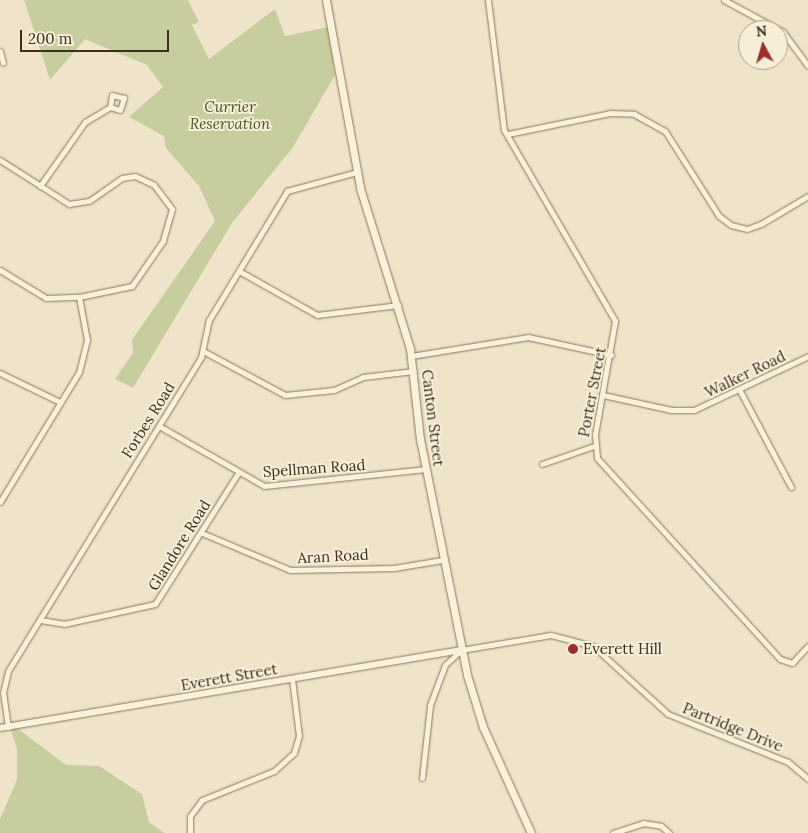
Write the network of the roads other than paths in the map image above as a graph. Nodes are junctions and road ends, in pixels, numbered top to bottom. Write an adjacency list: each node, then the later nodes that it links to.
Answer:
1 (326, 0): 10 (main road, Canton Street)
2 (488, 0): 8 (street, Porter Street)
3 (724, 0): 6 (street)
4 (0, 51): 5 (street)
5 (3, 63)
6 (808, 66)
7 (110, 107): 11 (street)
8 (508, 134): 12 (street); 18 (street, Porter Street)
9 (0, 160): 11 (street)
10 (357, 172): 14 (street, Forbes Road); 16 (main road, Canton Street)
11 (40, 186): 15 (street)
12 (808, 196)
13 (0, 270): 15 (street)
14 (239, 271): 16 (street); 17 (street, Forbes Road)
15 (79, 297): 25 (street)
16 (398, 305): 19 (main road, Canton Street)
17 (203, 351): 21 (street); 26 (street, Forbes Road)
18 (612, 355): 19 (street); 24 (street, Porter Street)
19 (411, 356): 21 (main road, Canton Street)
20 (808, 356): 23 (street, Walker Road)
21 (414, 371): 29 (main road, Canton Street)
22 (0, 373): 25 (street)
23 (740, 391): 24 (street, Walker Road); 31 (street)
24 (603, 395): 27 (street, Porter Street)
25 (60, 402): 32 (street)
26 (159, 426): 30 (street, Spellman Road); 35 (street, Forbes Road)
27 (594, 446): 28 (street); 36 (street, Porter Street)
28 (542, 464)
29 (426, 469): 30 (street, Spellman Road); 34 (main road, Canton Street)
30 (238, 473): 33 (street, Glandore Road)
31 (791, 487)
32 (0, 502)
33 (202, 533): 34 (street, Aran Road); 35 (street, Glandore Road)
34 (442, 560): 37 (main road, Canton Street)
35 (40, 620): 39 (street, Forbes Road)
36 (808, 646)
37 (462, 650): 38 (street, Everett Street); 41 (street); 42 (street, Partridge Drive); 44 (main road, Canton Street)
38 (292, 679): 39 (street, Everett Street); 43 (street)
39 (8, 727): 40 (street, Everett Street)
40 (0, 728)
41 (422, 778)
42 (808, 779)
43 (190, 833)
44 (531, 833)
45 (613, 833): 46 (street)
46 (669, 833)

